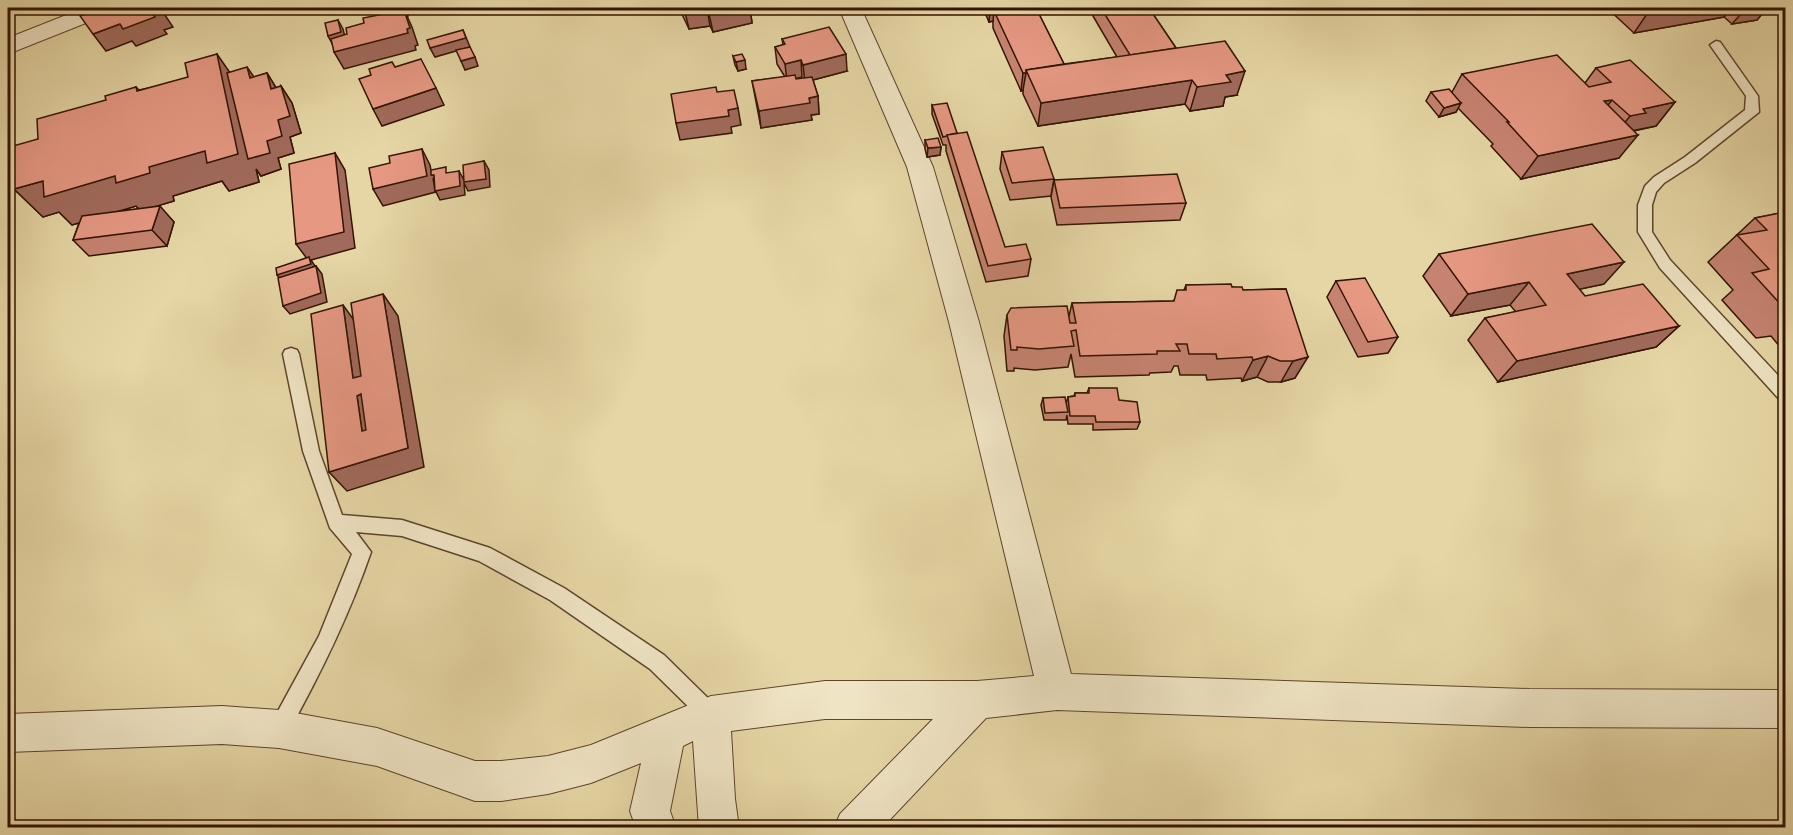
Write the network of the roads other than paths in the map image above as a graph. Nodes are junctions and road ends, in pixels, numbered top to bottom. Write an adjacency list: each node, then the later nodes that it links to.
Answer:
1 (102, 8): 4 (street)
2 (850, 8): 8 (street)
3 (1716, 45): 6 (lane)
4 (8, 47)
5 (291, 354): 7 (lane)
6 (1785, 395)
7 (336, 522): 11 (lane); 12 (lane)
8 (1057, 692): 9 (street); 10 (street)
9 (977, 700): 11 (street); 17 (street)
10 (1785, 709)
11 (711, 715): 14 (street); 16 (street)
12 (279, 729): 13 (street); 14 (street)
13 (8, 733)
14 (666, 734): 15 (street)
15 (657, 828)
16 (719, 828)
17 (854, 828)

